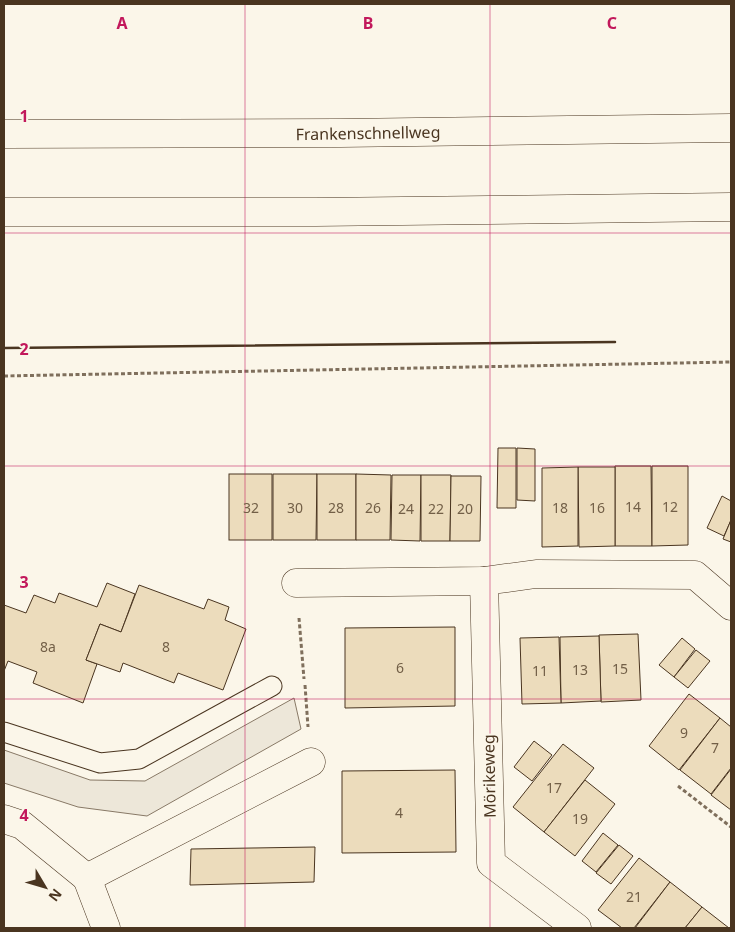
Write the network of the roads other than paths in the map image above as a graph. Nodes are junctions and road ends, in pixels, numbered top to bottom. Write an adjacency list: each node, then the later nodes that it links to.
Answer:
1 (731, 128): 2 (main road, Frankenschnellweg)
2 (4, 134)
3 (731, 207): 4 (main road)
4 (4, 212)
5 (484, 582): 6 (main road); 7 (main road); 14 (main road, Mörikeweg)
6 (296, 583)
7 (731, 606)
8 (272, 686): 9 (lane)
9 (4, 732)
10 (311, 762): 12 (main road)
11 (4, 819): 12 (main road)
12 (87, 878): 13 (main road)
13 (106, 928)
14 (577, 928)

